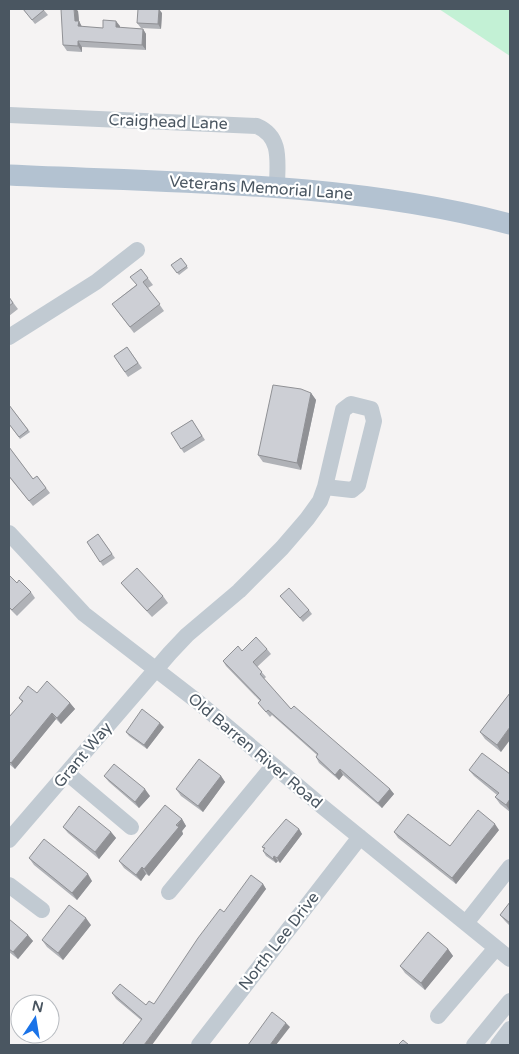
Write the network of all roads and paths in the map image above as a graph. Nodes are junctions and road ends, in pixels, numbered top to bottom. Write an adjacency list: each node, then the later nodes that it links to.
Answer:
1 (9, 116): 3 (street, Craighead Lane)
2 (9, 175): 3 (main road, Veterans Memorial Lane)
3 (277, 187): 4 (main road, Veterans Memorial Lane)
4 (510, 224)
5 (137, 250): 6 (street)
6 (9, 338)
7 (325, 487): 7 (street, Grant Way); 9 (street, Grant Way)
8 (9, 533): 9 (street, Old Barren River Road)
9 (157, 670): 10 (street, Old Barren River Road); 11 (street, Grant Way)
10 (273, 766): 13 (street, Old Barren River Road); 17 (street)
11 (67, 773): 12 (street); 14 (street, Grant Way)
12 (131, 827)
13 (360, 837): 19 (street, Old Barren River Road); 25 (street, North Lee Drive)
14 (9, 840)
15 (510, 867): 19 (street)
16 (9, 885): 18 (street)
17 (169, 892)
18 (42, 910)
19 (466, 923): 20 (street, Old Barren River Road)
20 (496, 948): 21 (street, Old Barren River Road); 23 (street)
21 (510, 959)
22 (510, 1001): 26 (street)
23 (438, 1016)
24 (510, 1029): 27 (street)
25 (199, 1045)
26 (474, 1045)
27 (498, 1045)

